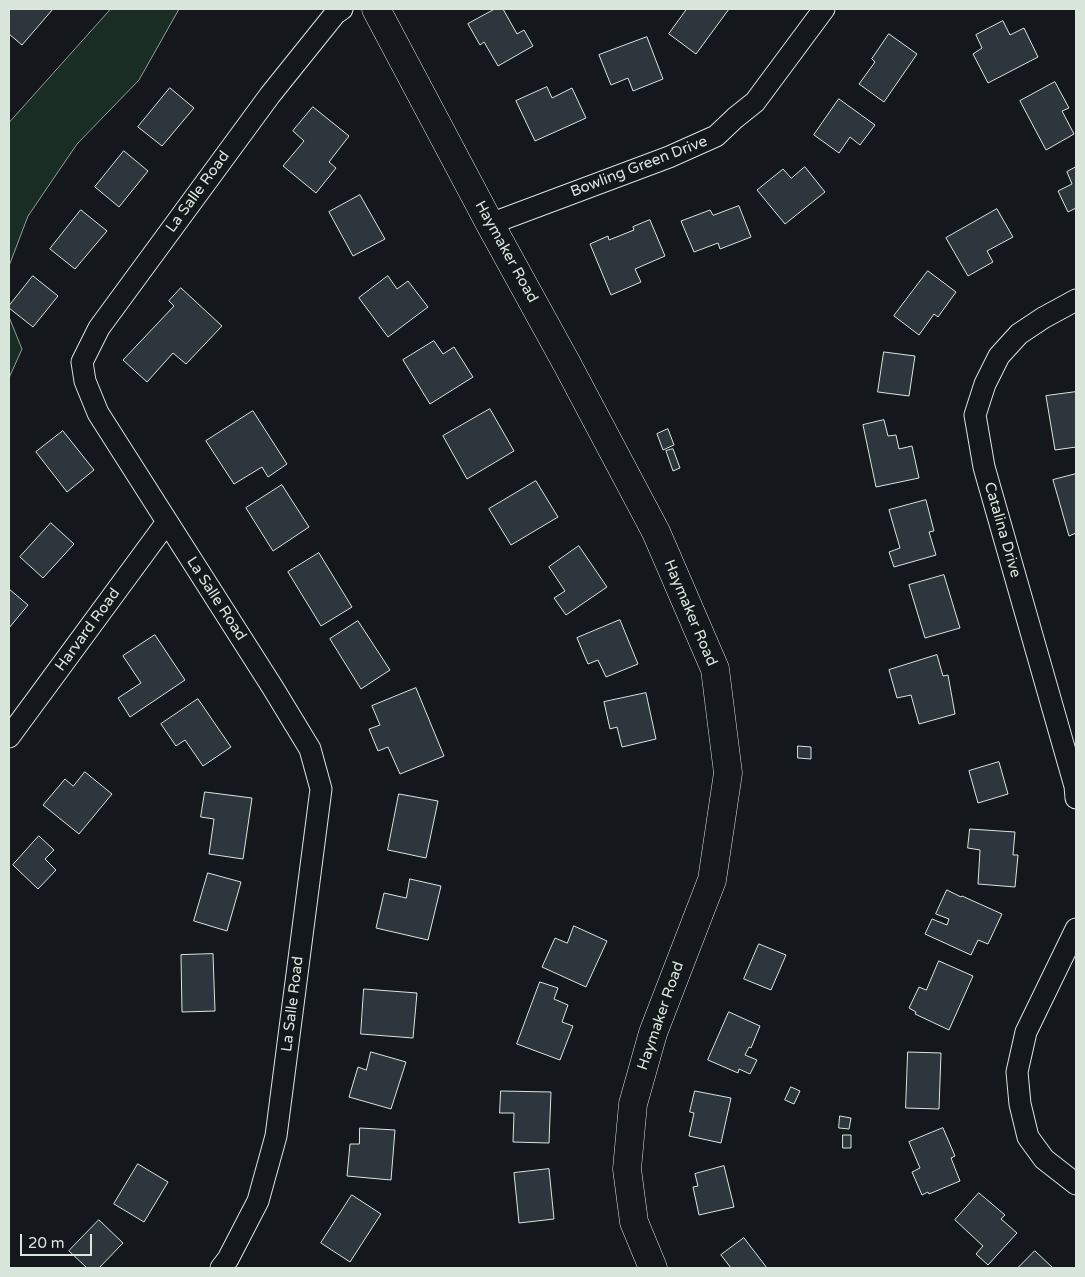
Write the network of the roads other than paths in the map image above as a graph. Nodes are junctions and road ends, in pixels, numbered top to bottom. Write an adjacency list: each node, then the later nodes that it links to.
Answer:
1 (342, 9): 6 (street, La Salle Road)
2 (376, 9): 4 (main road, Haymaker Road)
3 (824, 9): 4 (street, Bowling Green Drive)
4 (490, 224): 12 (main road, Haymaker Road)
5 (1076, 300): 8 (street, Catalina Drive)
6 (167, 522): 7 (street, Harvard Road); 11 (street, La Salle Road)
7 (9, 737)
8 (1076, 798)
9 (1076, 929): 10 (street)
10 (1076, 1184)
11 (221, 1268)
12 (653, 1268)

